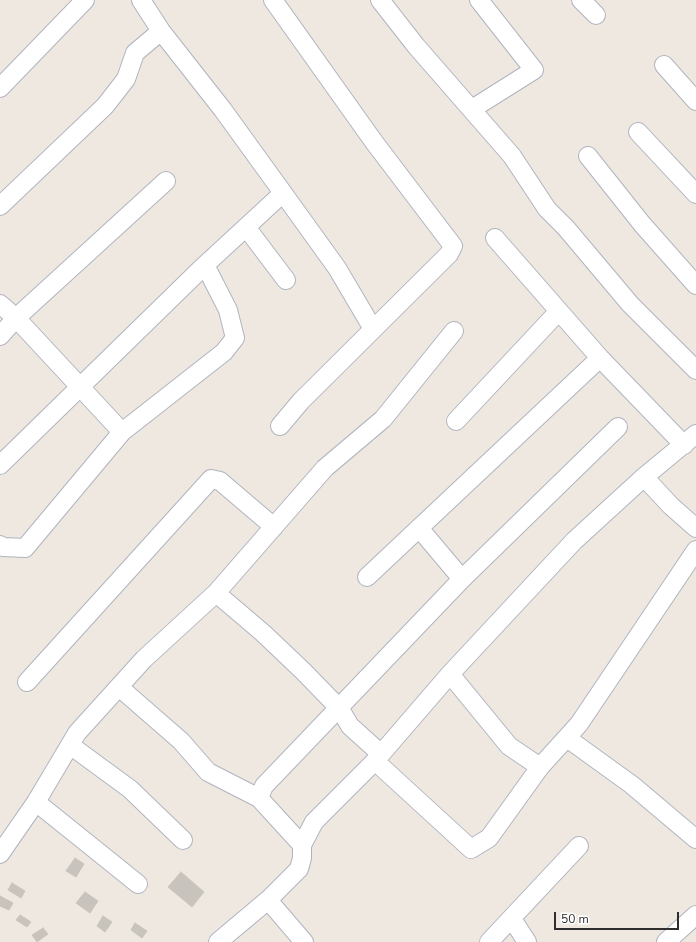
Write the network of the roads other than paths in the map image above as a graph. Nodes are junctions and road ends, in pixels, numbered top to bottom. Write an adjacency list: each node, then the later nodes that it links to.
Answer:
1 (85, 0): 10 (street)
2 (141, 0): 8 (street)
3 (273, 0): 27 (street)
4 (380, 0): 12 (street)
5 (479, 0): 12 (street)
6 (581, 0): 7 (street)
7 (596, 15)
8 (161, 31): 16 (street); 18 (street)
9 (664, 65): 11 (street)
10 (0, 88)
11 (696, 101)
12 (472, 110): 31 (street)
13 (638, 132): 17 (street)
14 (588, 156): 23 (street)
15 (166, 181): 26 (street)
16 (284, 193): 19 (street); 27 (street)
17 (696, 194)
18 (0, 206)
19 (246, 227): 21 (street); 22 (street)
20 (495, 238): 25 (street)
21 (205, 265): 32 (street); 36 (street)
22 (286, 280)
23 (696, 285)
24 (0, 304): 26 (street)
25 (558, 312): 30 (street); 33 (street)
26 (16, 318): 29 (street); 32 (street)
27 (373, 329): 34 (street)
28 (454, 331): 40 (street)
29 (0, 336)
30 (600, 358): 37 (street); 41 (street)
31 (696, 370)
32 (79, 386): 36 (street); 38 (street)
33 (456, 421)
34 (280, 426)
35 (618, 427): 46 (street)
36 (122, 432): 43 (street)
37 (690, 440): 39 (street)
38 (0, 465)
39 (644, 477): 42 (street); 48 (street)
40 (274, 527): 47 (street); 49 (street)
41 (419, 528): 45 (street); 46 (street)
42 (696, 528)
43 (0, 545)
44 (696, 550): 52 (street)
45 (367, 577)
46 (462, 579): 51 (street)
47 (216, 593): 50 (street); 51 (street)
48 (450, 674): 54 (street); 55 (street)
49 (27, 682)
50 (119, 687): 53 (street); 56 (street)
51 (340, 709): 54 (street); 56 (street)
52 (567, 738): 55 (street); 58 (street)
53 (70, 745): 57 (street); 59 (street)
54 (378, 757): 55 (street); 60 (street)
55 (540, 767)
56 (259, 798): 60 (street)
57 (36, 802): 62 (street); 63 (street)
58 (696, 839)
59 (183, 840)
60 (302, 845): 64 (street)
61 (579, 846): 66 (street)
62 (0, 854)
63 (138, 884)
64 (268, 900): 67 (street); 68 (street)
65 (696, 915): 71 (street)
66 (512, 919): 69 (street); 70 (street)
67 (218, 942)
68 (304, 942)
69 (489, 942)
70 (527, 942)
71 (666, 942)

